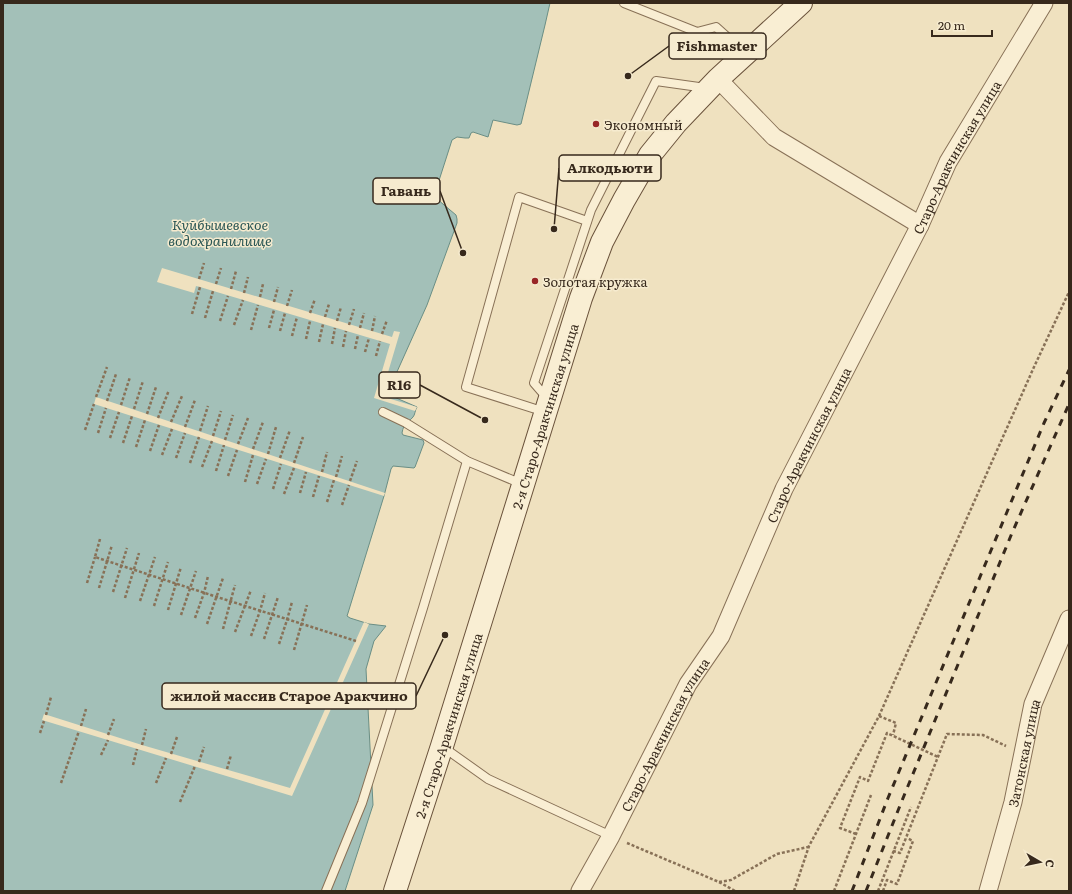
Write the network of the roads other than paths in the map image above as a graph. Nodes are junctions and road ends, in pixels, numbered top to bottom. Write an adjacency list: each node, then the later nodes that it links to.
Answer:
1 (624, 3): 4 (lane)
2 (801, 3): 4 (main road, 2-я Старо-Аракчинская улица)
3 (1044, 3): 7 (street, Старо-Аракчинская улица)
4 (746, 54): 5 (main road, 2-я Старо-Аракчинская улица)
5 (713, 84): 6 (lane); 7 (street); 8 (main road, 2-я Старо-Аракчинская улица)
6 (587, 220): 8 (lane); 8 (lane)
7 (920, 225): 14 (street, Старо-Аракчинская улица)
8 (548, 407): 11 (main road, 2-я Старо-Аракчинская улица)
9 (383, 412): 10 (lane)
10 (467, 461): 11 (lane); 15 (lane)
11 (523, 484): 13 (main road, 2-я Старо-Аракчинская улица)
12 (1069, 619): 18 (street, Затонская улица)
13 (442, 746): 14 (lane); 16 (main road, 2-я Старо-Аракчинская улица)
14 (611, 836): 17 (street, Старо-Аракчинская улица)
15 (326, 891)
16 (395, 891)
17 (580, 891)
18 (988, 891)

